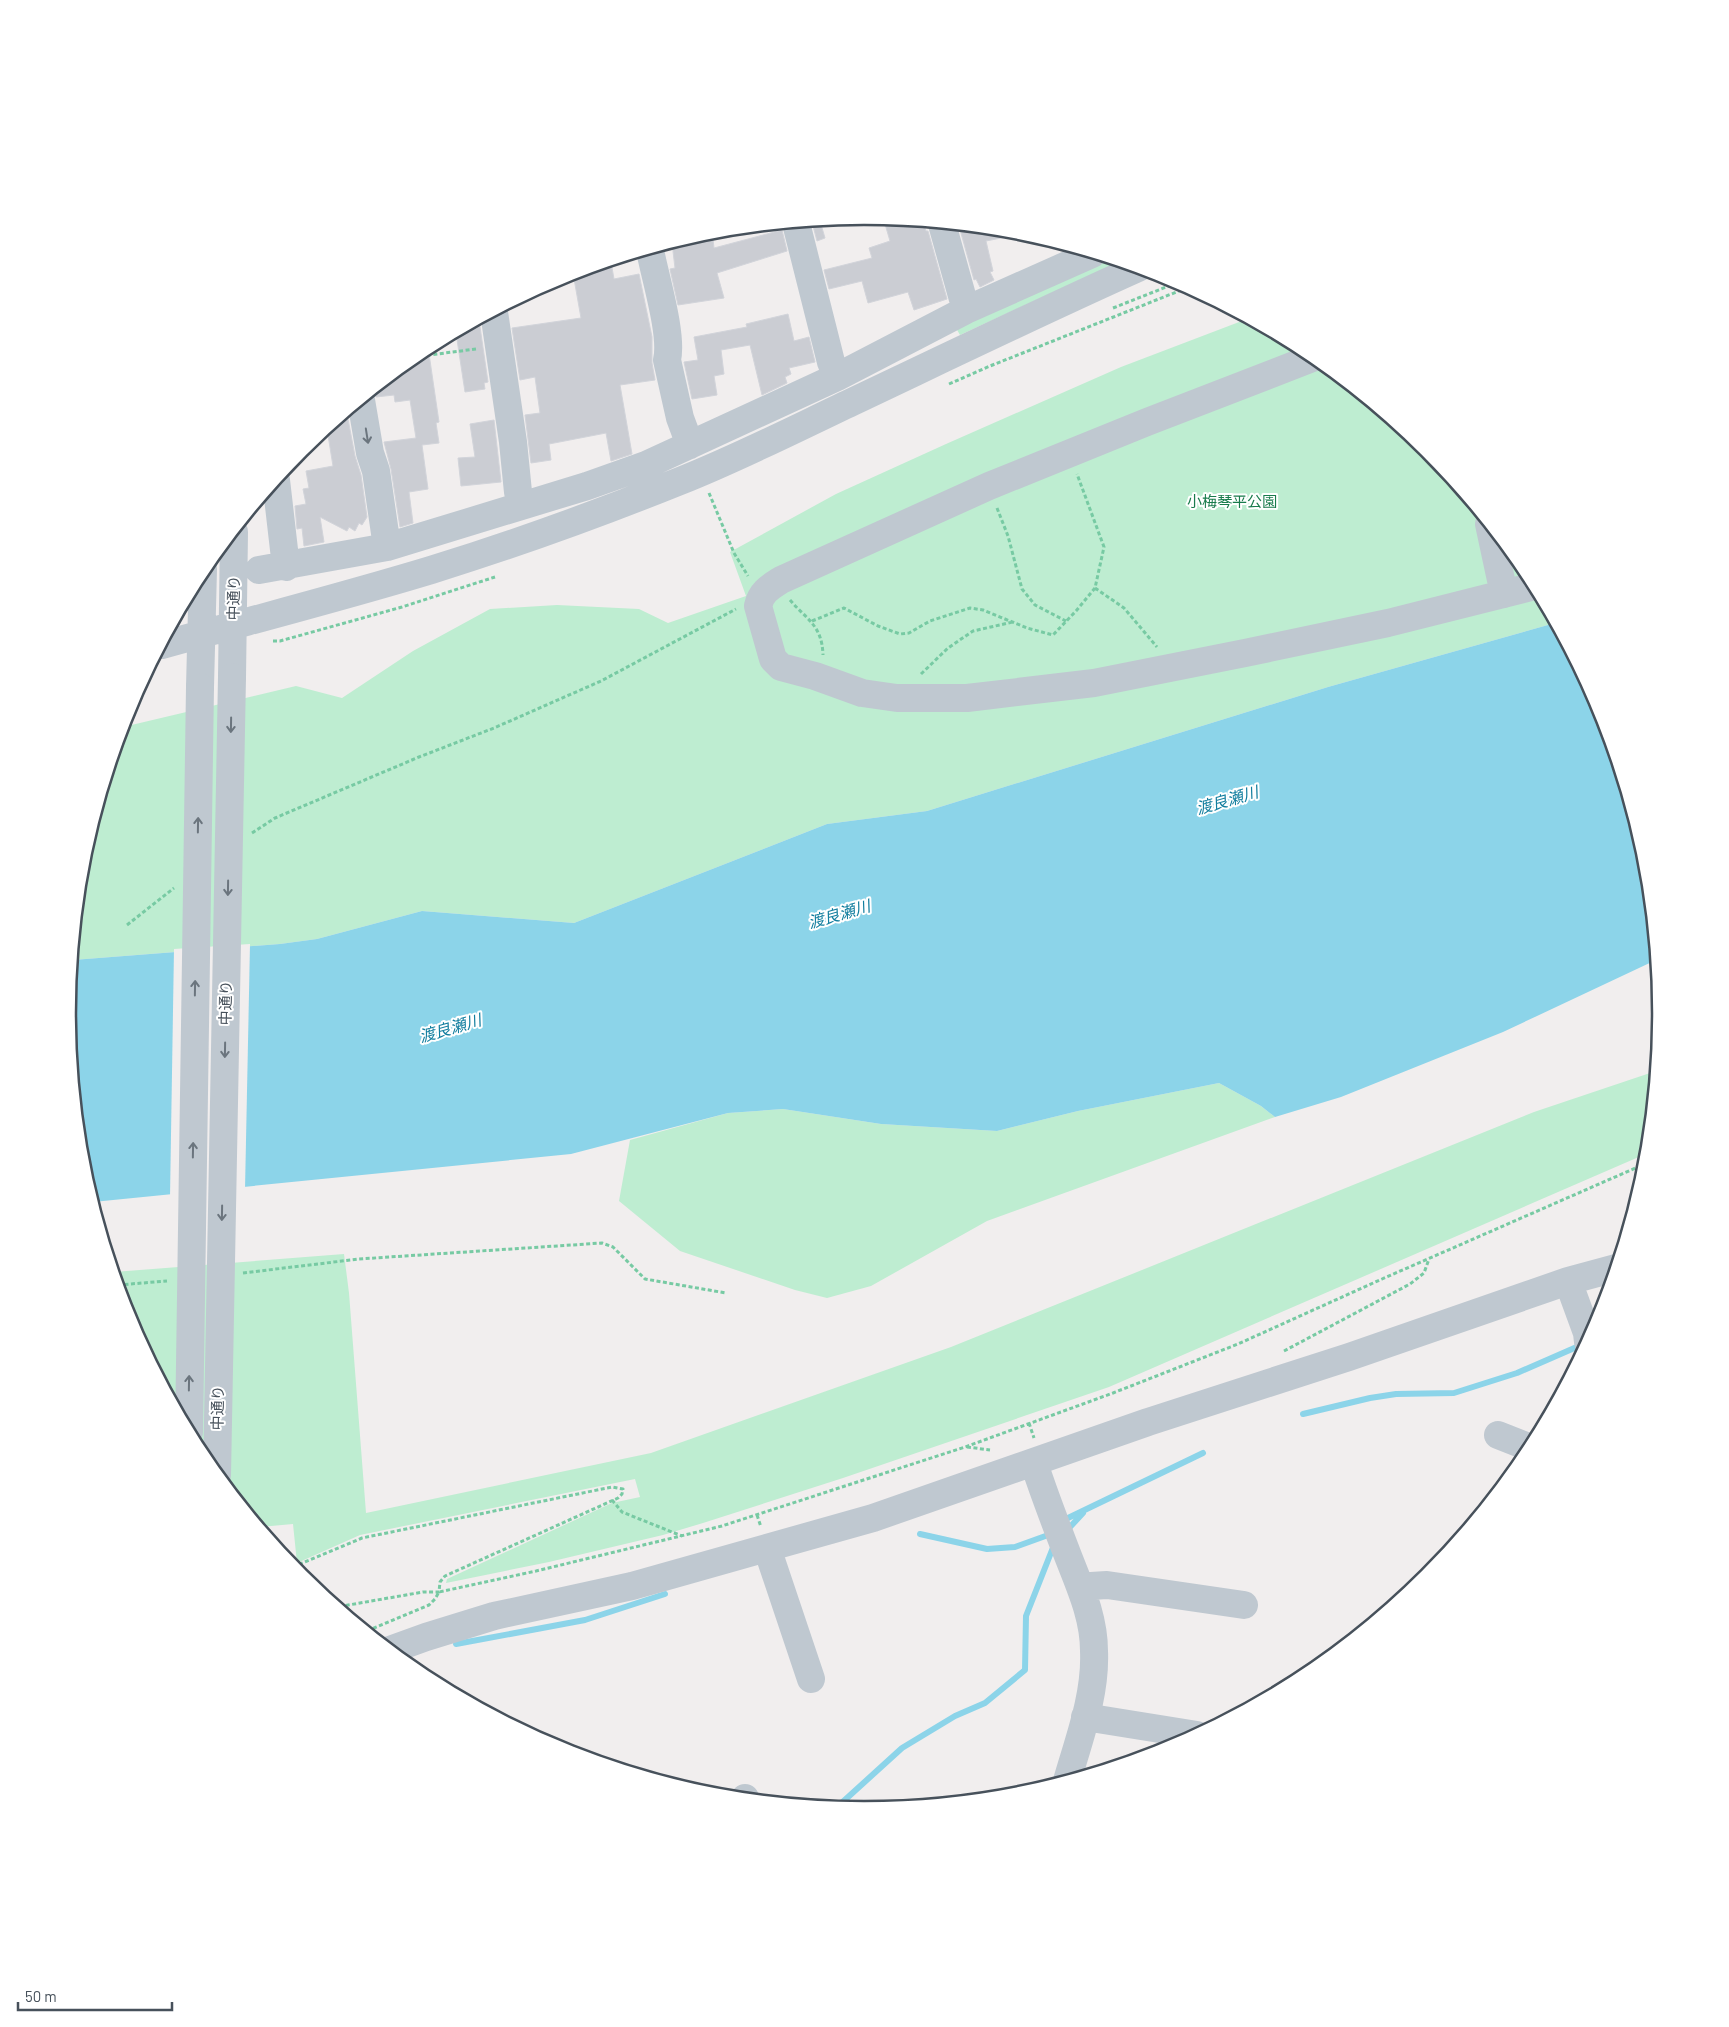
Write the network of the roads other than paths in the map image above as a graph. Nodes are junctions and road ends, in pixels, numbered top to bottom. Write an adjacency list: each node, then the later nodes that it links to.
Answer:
1 (797, 229): 9 (street)
2 (944, 230): 6 (street)
3 (651, 255): 11 (street)
4 (1085, 257): 6 (street)
5 (1130, 272): 22 (street)
6 (966, 310): 9 (street)
7 (495, 318): 13 (street)
8 (1306, 361): 21 (street)
9 (837, 377): 11 (street)
10 (362, 407): 16 (street, one-way to 16)
11 (690, 445): 13 (street)
12 (277, 489): 17 (street)
13 (524, 505): 16 (street)
14 (1492, 536): 21 (street)
15 (234, 541): 22 (street, 中通り)
16 (387, 547): 17 (street)
17 (286, 567): 18 (street)
18 (259, 570)
19 (203, 586): 23 (street, 中通り)
20 (1527, 588): 21 (street)
21 (1504, 594)
22 (233, 624): 23 (street); 31 (street, 中通り, one-way to 31, bridge)
23 (202, 634): 24 (street); 28 (street, 中通り, one-way to 23, bridge)
24 (170, 643)
25 (1610, 1270): 26 (street)
26 (1568, 1281): 27 (street); 32 (street)
27 (1586, 1329)
28 (189, 1419)
29 (1498, 1435): 30 (street)
30 (1524, 1445)
31 (217, 1463)
32 (1034, 1463): 33 (street); 34 (street)
33 (764, 1536): 36 (street); 37 (street)
34 (1082, 1590): 35 (street); 38 (street)
35 (1244, 1605)
36 (397, 1647)
37 (811, 1679)
38 (1085, 1717): 39 (street); 40 (street)
39 (1185, 1733)
40 (1069, 1775)

